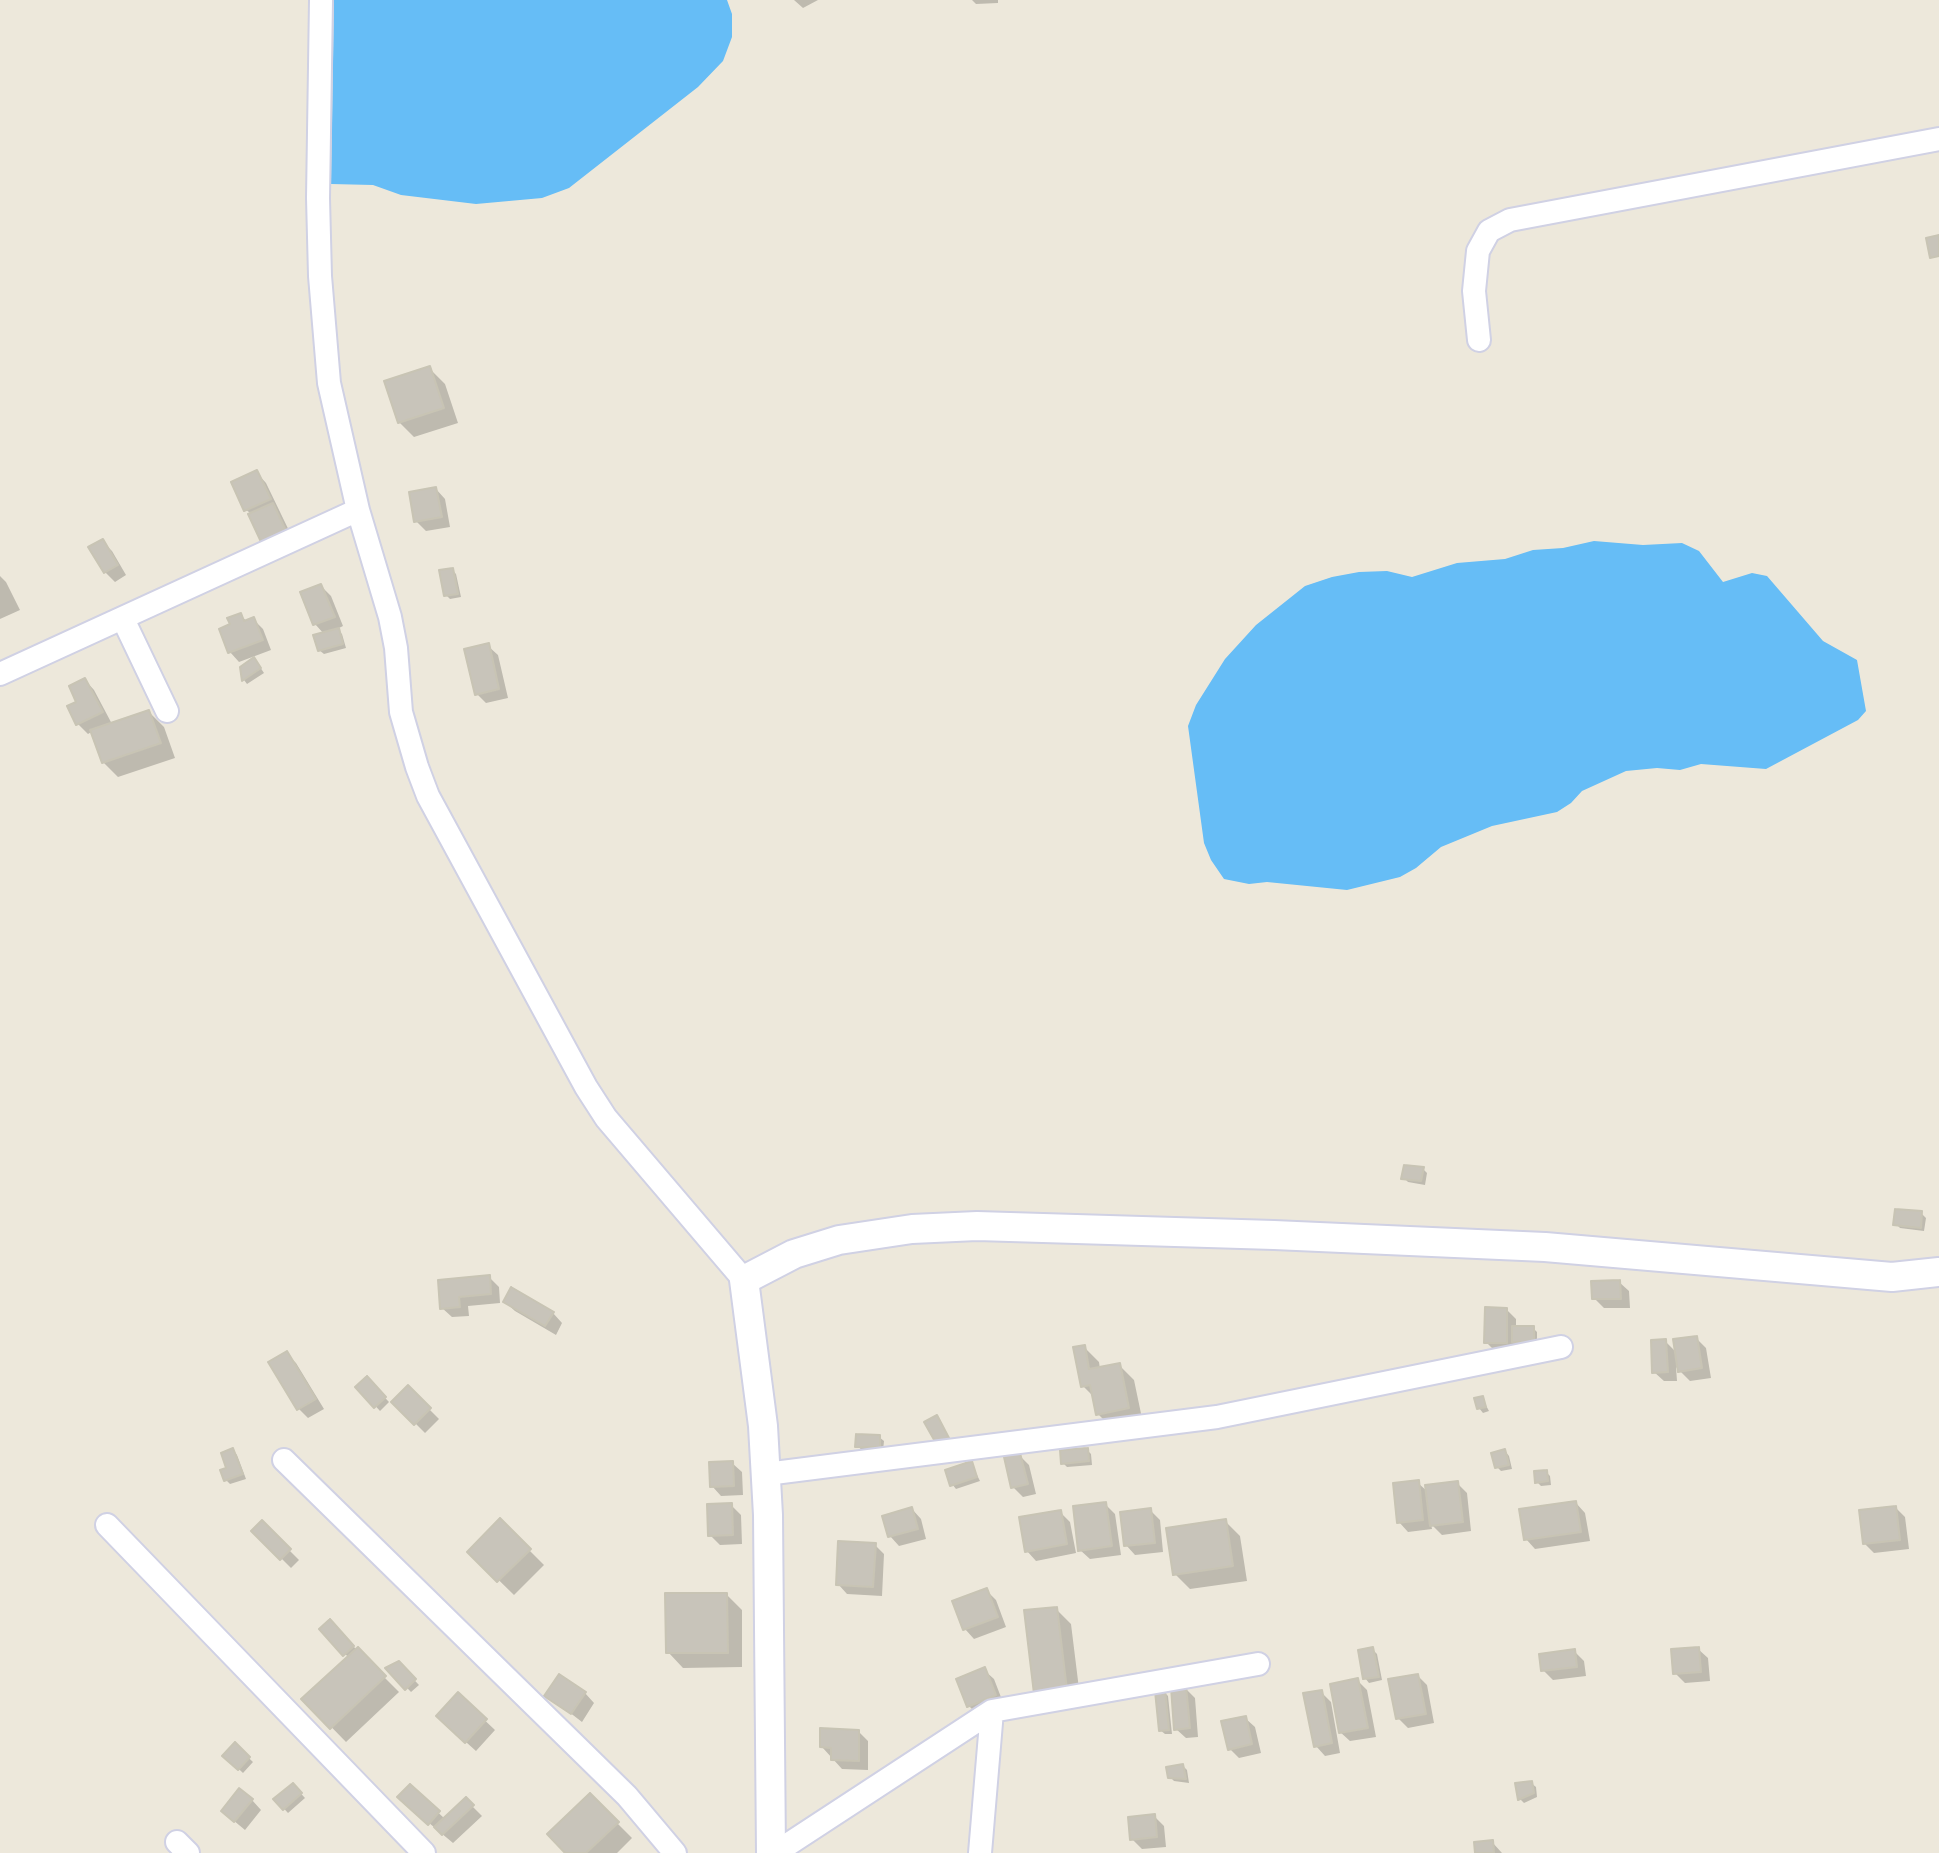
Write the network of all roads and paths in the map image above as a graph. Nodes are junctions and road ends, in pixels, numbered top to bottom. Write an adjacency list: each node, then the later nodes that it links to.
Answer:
1 (321, 0): 4 (street)
2 (1939, 139): 3 (street)
3 (1479, 340)
4 (358, 510): 5 (street); 9 (street)
5 (123, 619): 6 (street); 7 (street)
6 (0, 674)
7 (167, 711)
8 (1939, 1272): 9 (street)
9 (744, 1280): 12 (street)
10 (1561, 1347): 12 (street)
11 (284, 1460): 17 (street)
12 (766, 1474): 18 (street)
13 (107, 1525): 16 (street)
14 (1258, 1664): 15 (street)
15 (992, 1711): 18 (street); 19 (street)
16 (424, 1853)
17 (675, 1853)
18 (773, 1853)
19 (980, 1853)

